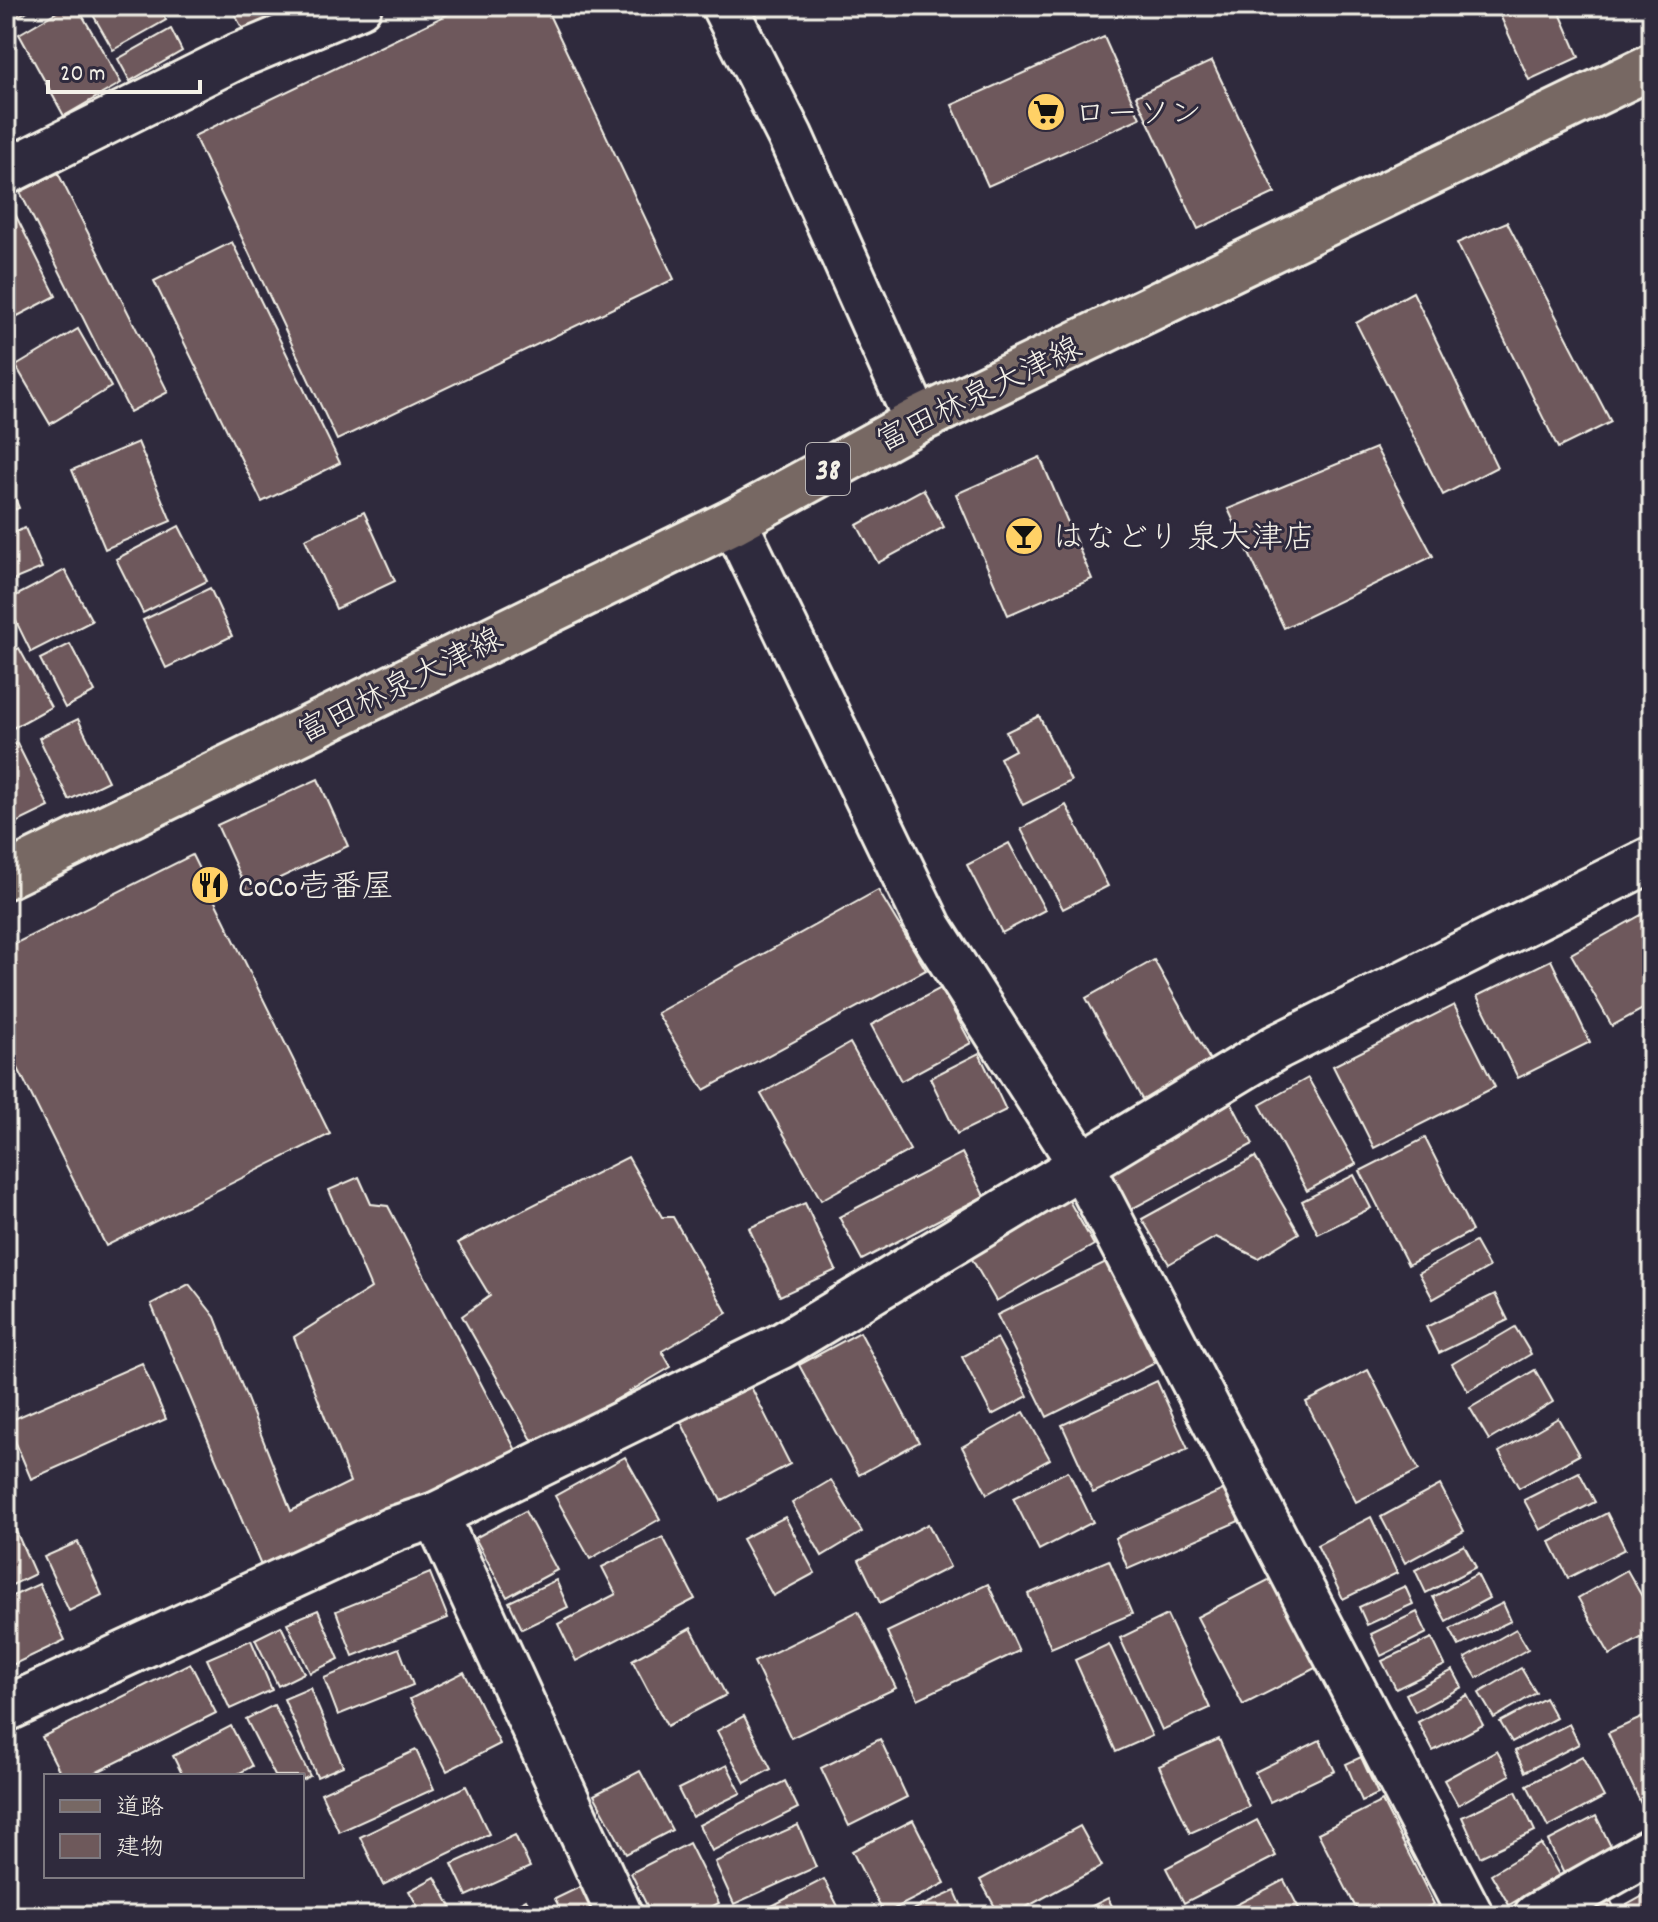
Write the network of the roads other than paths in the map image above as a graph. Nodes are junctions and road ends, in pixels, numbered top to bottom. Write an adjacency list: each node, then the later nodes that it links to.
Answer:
1 (359, 6): 4 (street)
2 (724, 6): 5 (street)
3 (1652, 66): 5 (main road, 富田林泉大津線 / 38)
4 (6, 172)
5 (917, 421): 6 (main road, 富田林泉大津線 / 38)
6 (734, 521): 8 (main road, 富田林泉大津線 / 38); 9 (street)
7 (1652, 859): 9 (street)
8 (6, 876)
9 (1082, 1166): 10 (street); 14 (street)
10 (436, 1515): 11 (street); 13 (street)
11 (6, 1709)
12 (1652, 1850): 15 (street)
13 (620, 1916)
14 (1471, 1916)
15 (1536, 1916)

